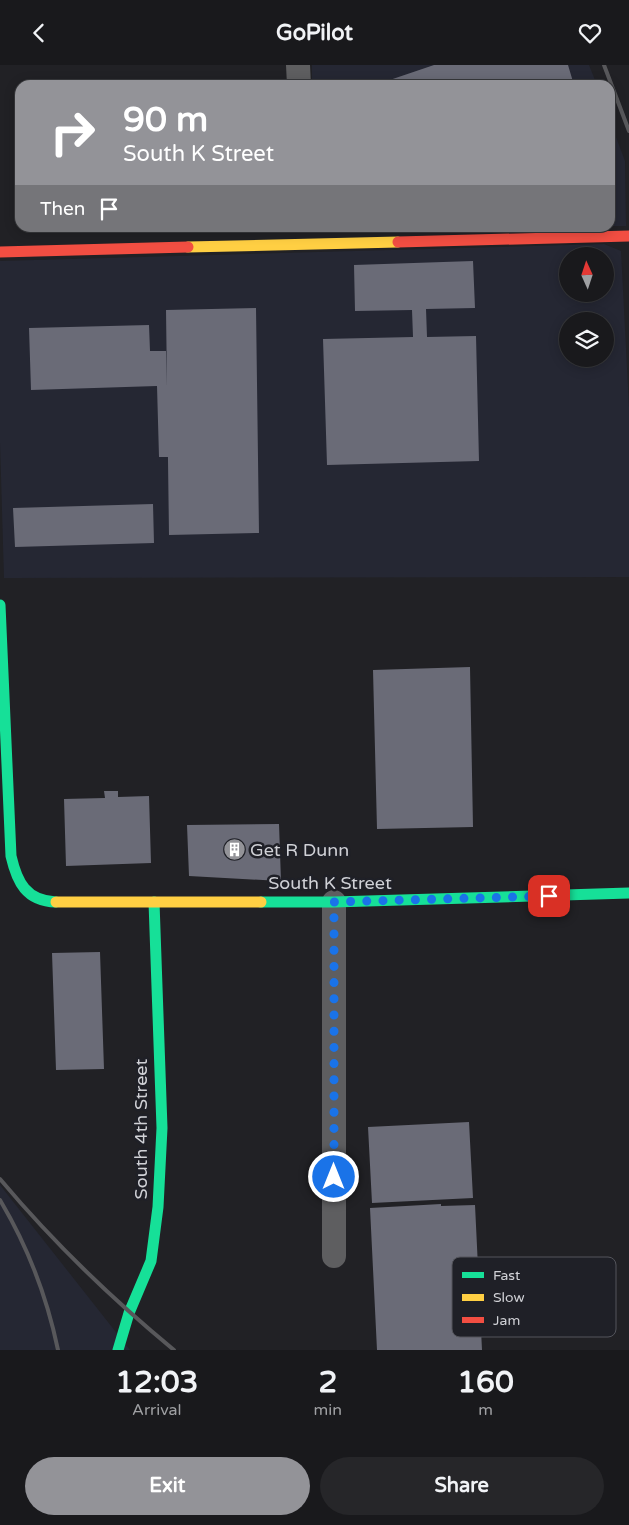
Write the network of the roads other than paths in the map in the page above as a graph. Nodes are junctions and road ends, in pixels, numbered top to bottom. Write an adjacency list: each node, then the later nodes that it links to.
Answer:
1 (298, 65): 2 (street)
2 (299, 80)
3 (310, 236): 4 (street); 5 (street)
4 (629, 236)
5 (0, 252)
6 (0, 605): 8 (street, South K Street)
7 (629, 893): 9 (street, South K Street)
8 (154, 902): 9 (street, South K Street); 11 (street, South 4th Street)
9 (334, 902): 10 (street)
10 (334, 1256)
11 (118, 1350)

